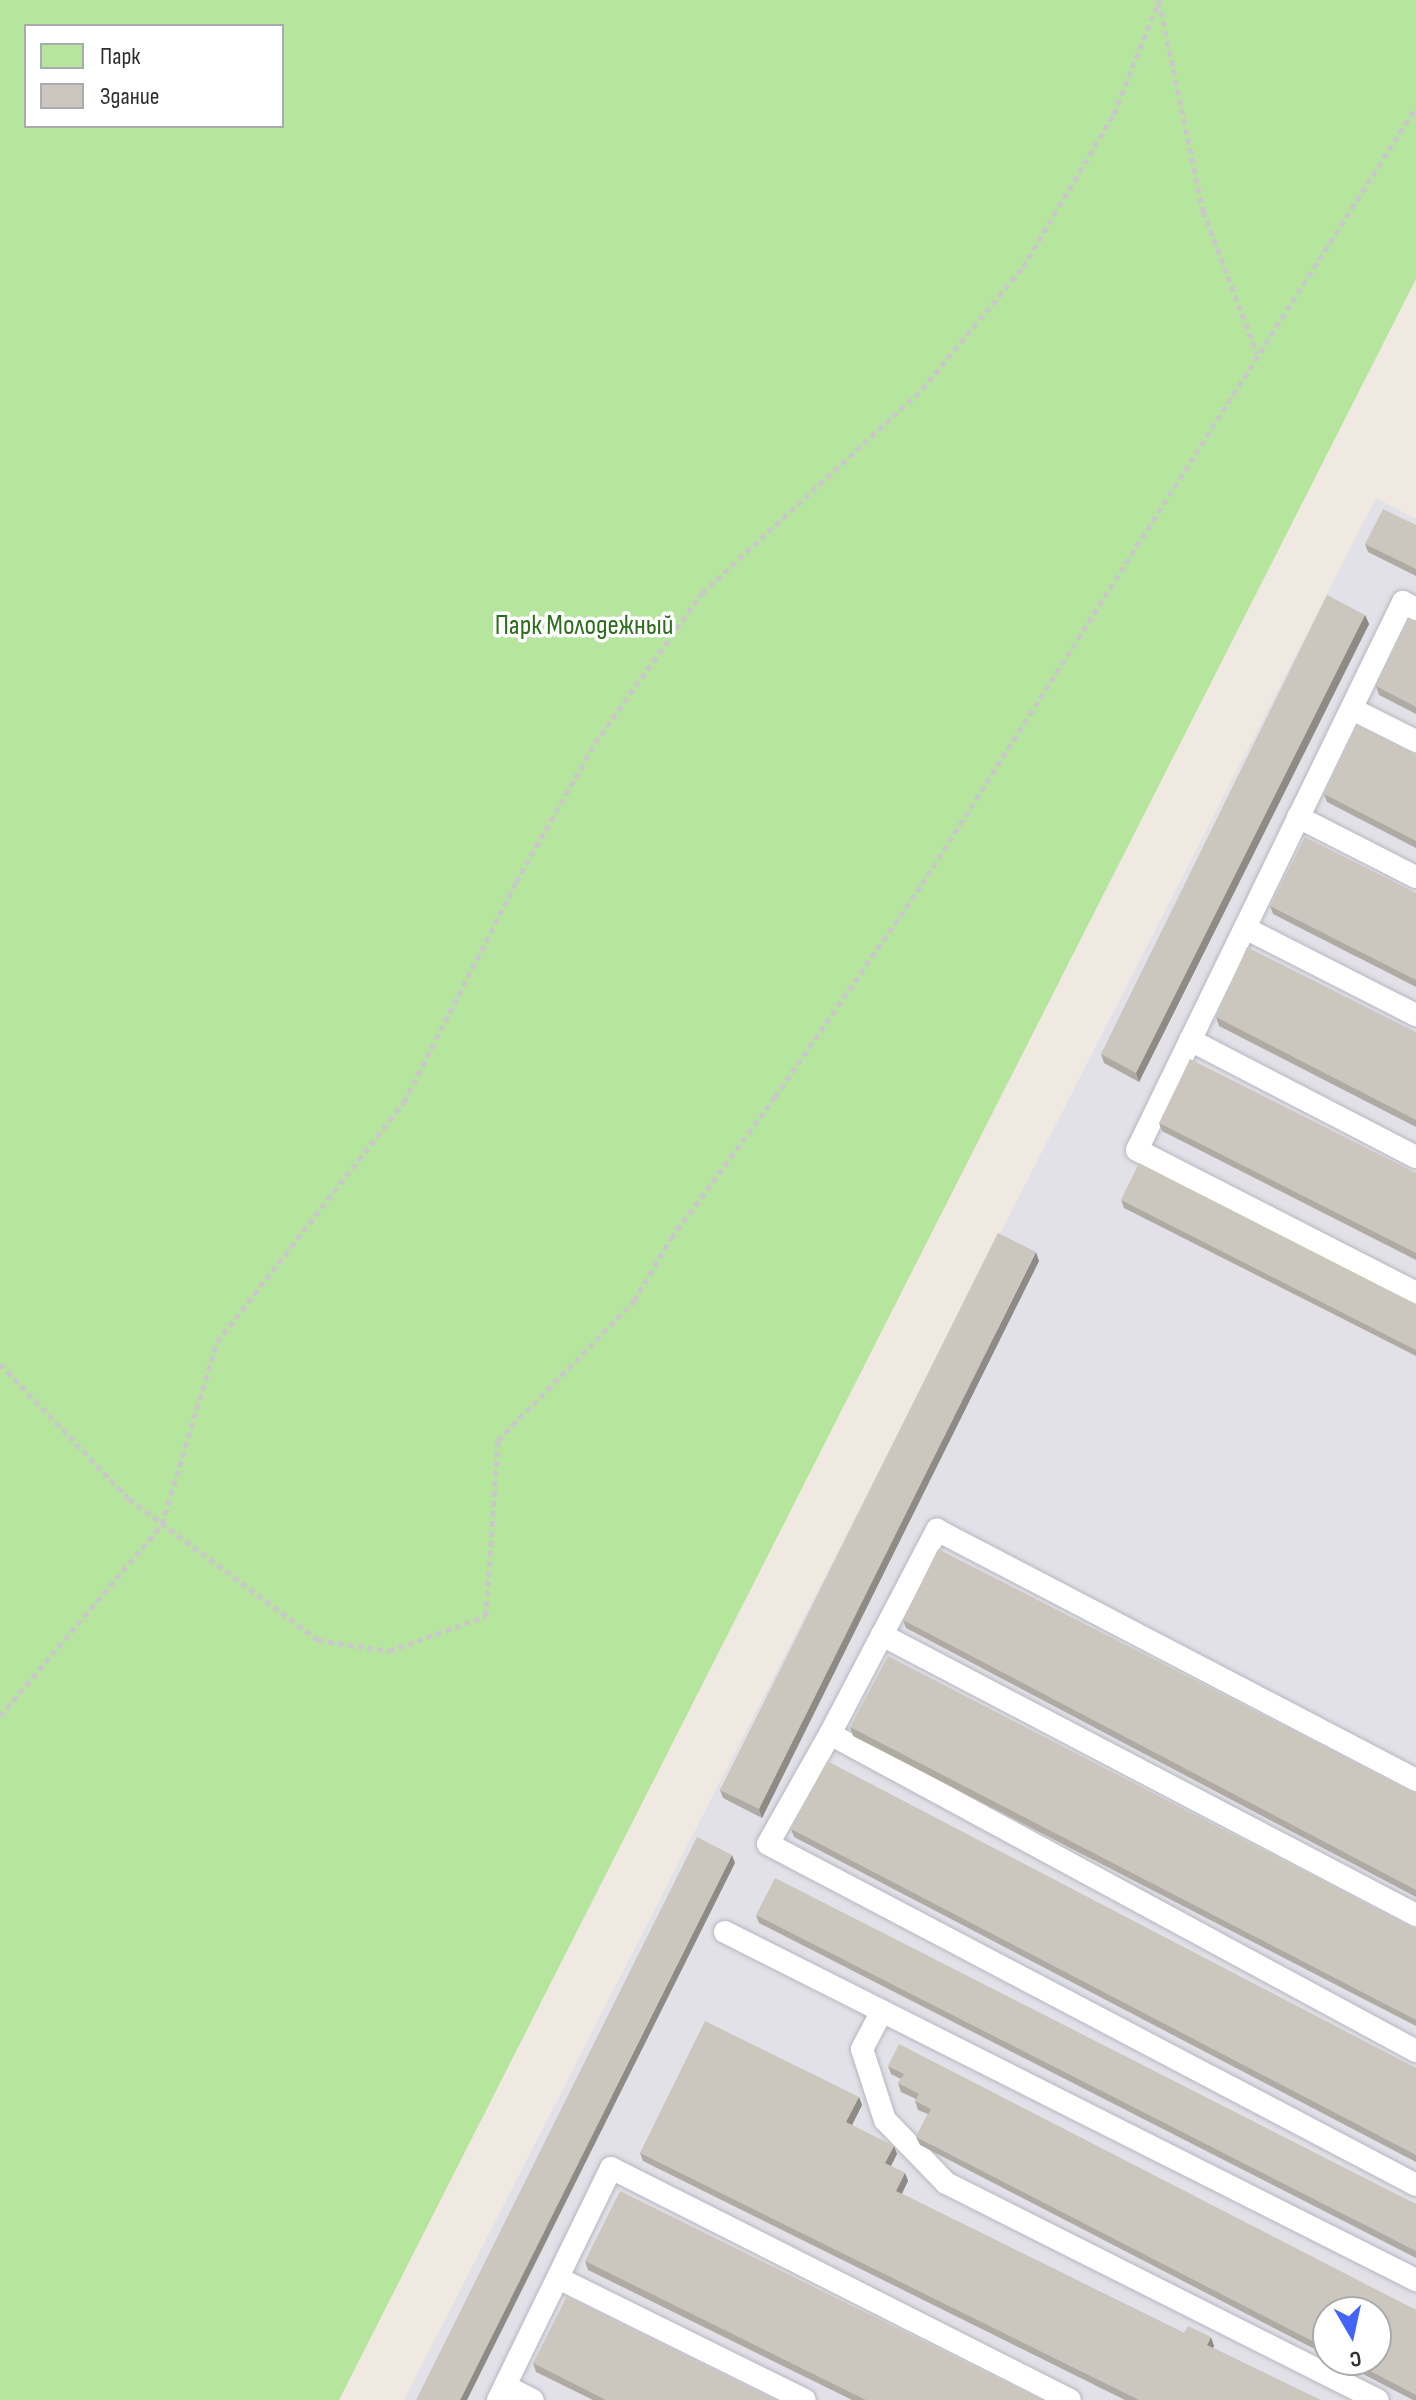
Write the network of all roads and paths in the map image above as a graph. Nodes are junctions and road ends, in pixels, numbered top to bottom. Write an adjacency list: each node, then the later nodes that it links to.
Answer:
1 (1159, 0): 3 (path); 15 (path)
2 (1416, 107): 3 (path)
3 (1257, 354): 15 (path)
4 (1416, 609): 5 (lane)
5 (1352, 709): 6 (lane); 7 (lane)
6 (1416, 741)
7 (1298, 817): 8 (lane); 9 (lane)
8 (1416, 877)
9 (1245, 928): 10 (lane); 11 (lane)
10 (1416, 1015)
11 (1190, 1040): 12 (lane); 13 (lane)
12 (1416, 1157)
13 (1416, 1293)
14 (0, 1364): 15 (path)
15 (162, 1524): 17 (path)
16 (882, 1635): 18 (lane); 19 (lane); 20 (lane)
17 (0, 1716)
18 (830, 1734): 23 (lane); 24 (lane)
19 (1416, 1780)
20 (1416, 1915)
21 (725, 1932): 22 (lane)
22 (882, 2011): 26 (lane); 31 (lane)
23 (1416, 2051)
24 (1416, 2185)
25 (558, 2278): 27 (lane); 29 (lane); 30 (lane)
26 (1416, 2280)
27 (502, 2393): 28 (lane)
28 (533, 2400)
29 (805, 2400)
30 (1070, 2400)
31 (1377, 2400)

